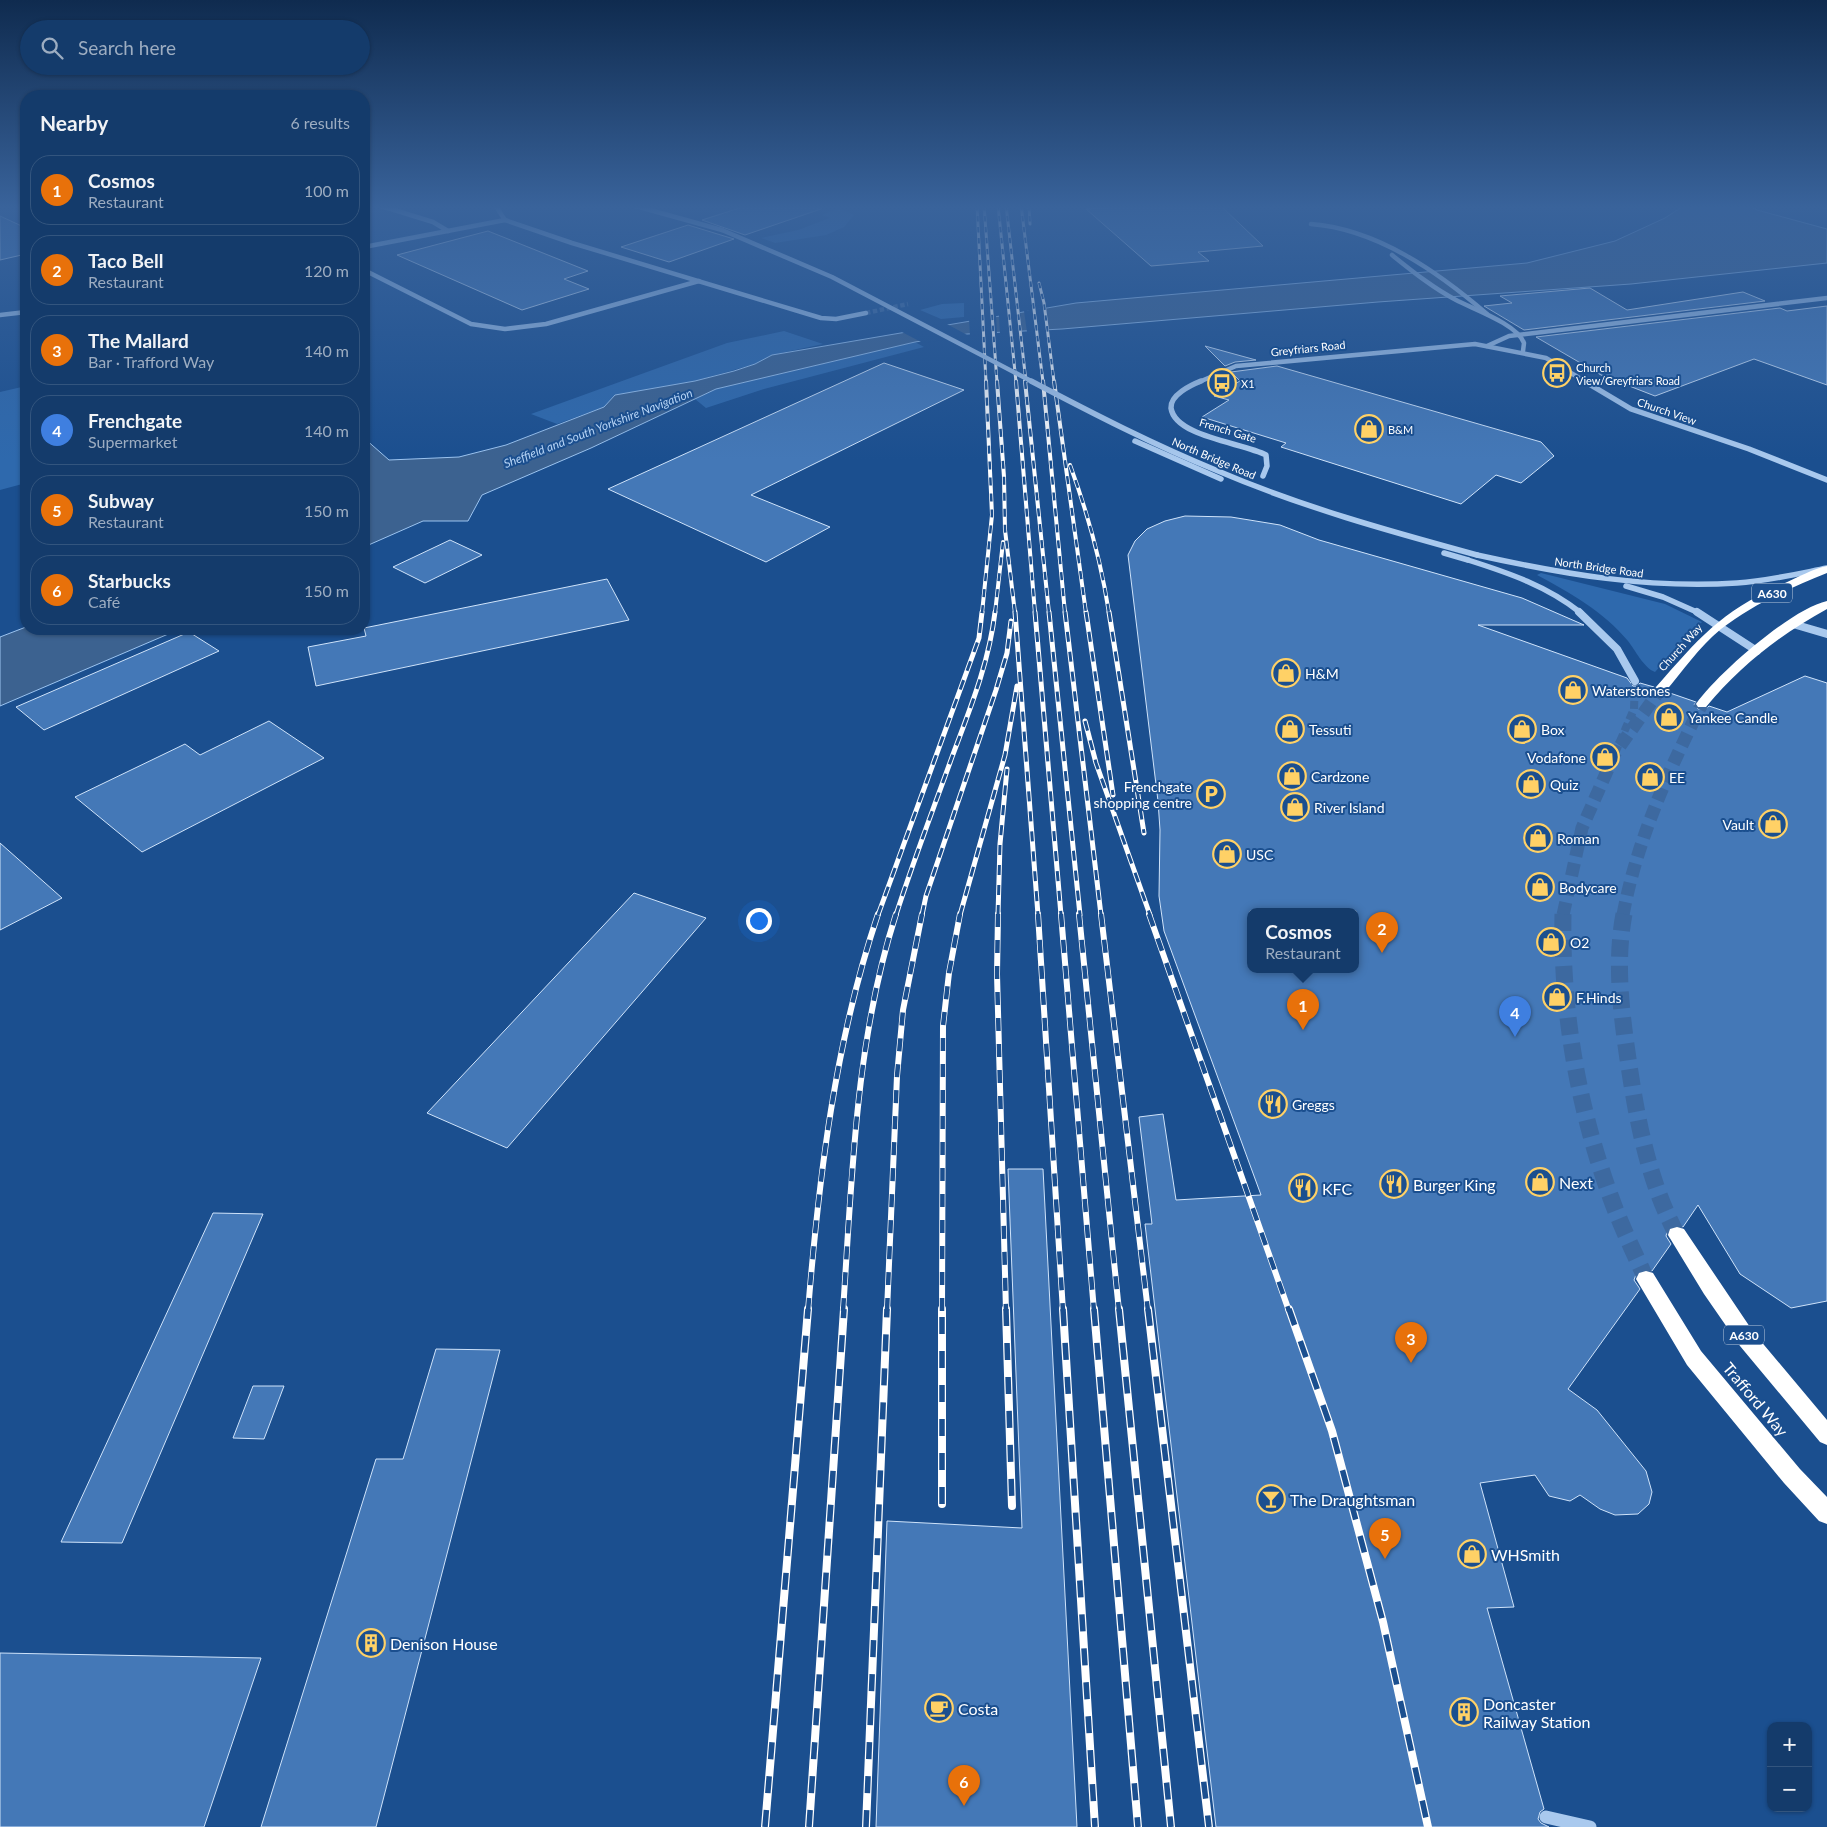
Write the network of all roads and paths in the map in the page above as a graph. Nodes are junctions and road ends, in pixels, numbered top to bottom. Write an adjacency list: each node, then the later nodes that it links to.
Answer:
1 (404, 290): 2 (street)
2 (666, 290)
3 (730, 290): 10 (street)
4 (848, 290): 28 (street, North Bridge Road, bridge)
5 (857, 290): 21 (street, North Bridge Road, bridge)
6 (1440, 290): 12 (street)
7 (1457, 290): 12 (street)
8 (1827, 298): 13 (street, Greyfriars Road)
9 (20, 312): 11 (street)
10 (866, 313)
11 (0, 314)
12 (1487, 314): 13 (street)
13 (1520, 335): 14 (street, Greyfriars Road); 16 (street)
14 (1487, 346): 15 (street, Greyfriars Road); 17 (street, Greyfriars Road)
15 (1507, 348): 16 (street, Church View)
16 (1523, 352): 19 (street, Church View)
17 (1184, 426): 18 (street, French Gate)
18 (1263, 476)
19 (1827, 480)
20 (1827, 568): 21 (street, North Bridge Road); 24 (highway, Church Way / A630)
21 (1564, 573): 24 (street)
22 (1827, 604): 23 (highway, A630)
23 (1821, 611): 25 (highway, A630)
24 (1722, 624): 27 (street); 29 (highway, Church Way / A630)
25 (1793, 624): 26 (street); 27 (highway, A630)
26 (1827, 634)
27 (1757, 651): 30 (highway, A630)
28 (1635, 681)
29 (1660, 690)
30 (1702, 704)
31 (1678, 1235): 33 (highway, Trafford Way / A630)
32 (1646, 1279): 34 (highway, Trafford Way)
33 (1827, 1435)
34 (1827, 1513)
35 (1546, 1817): 36 (street)
36 (1590, 1827)

